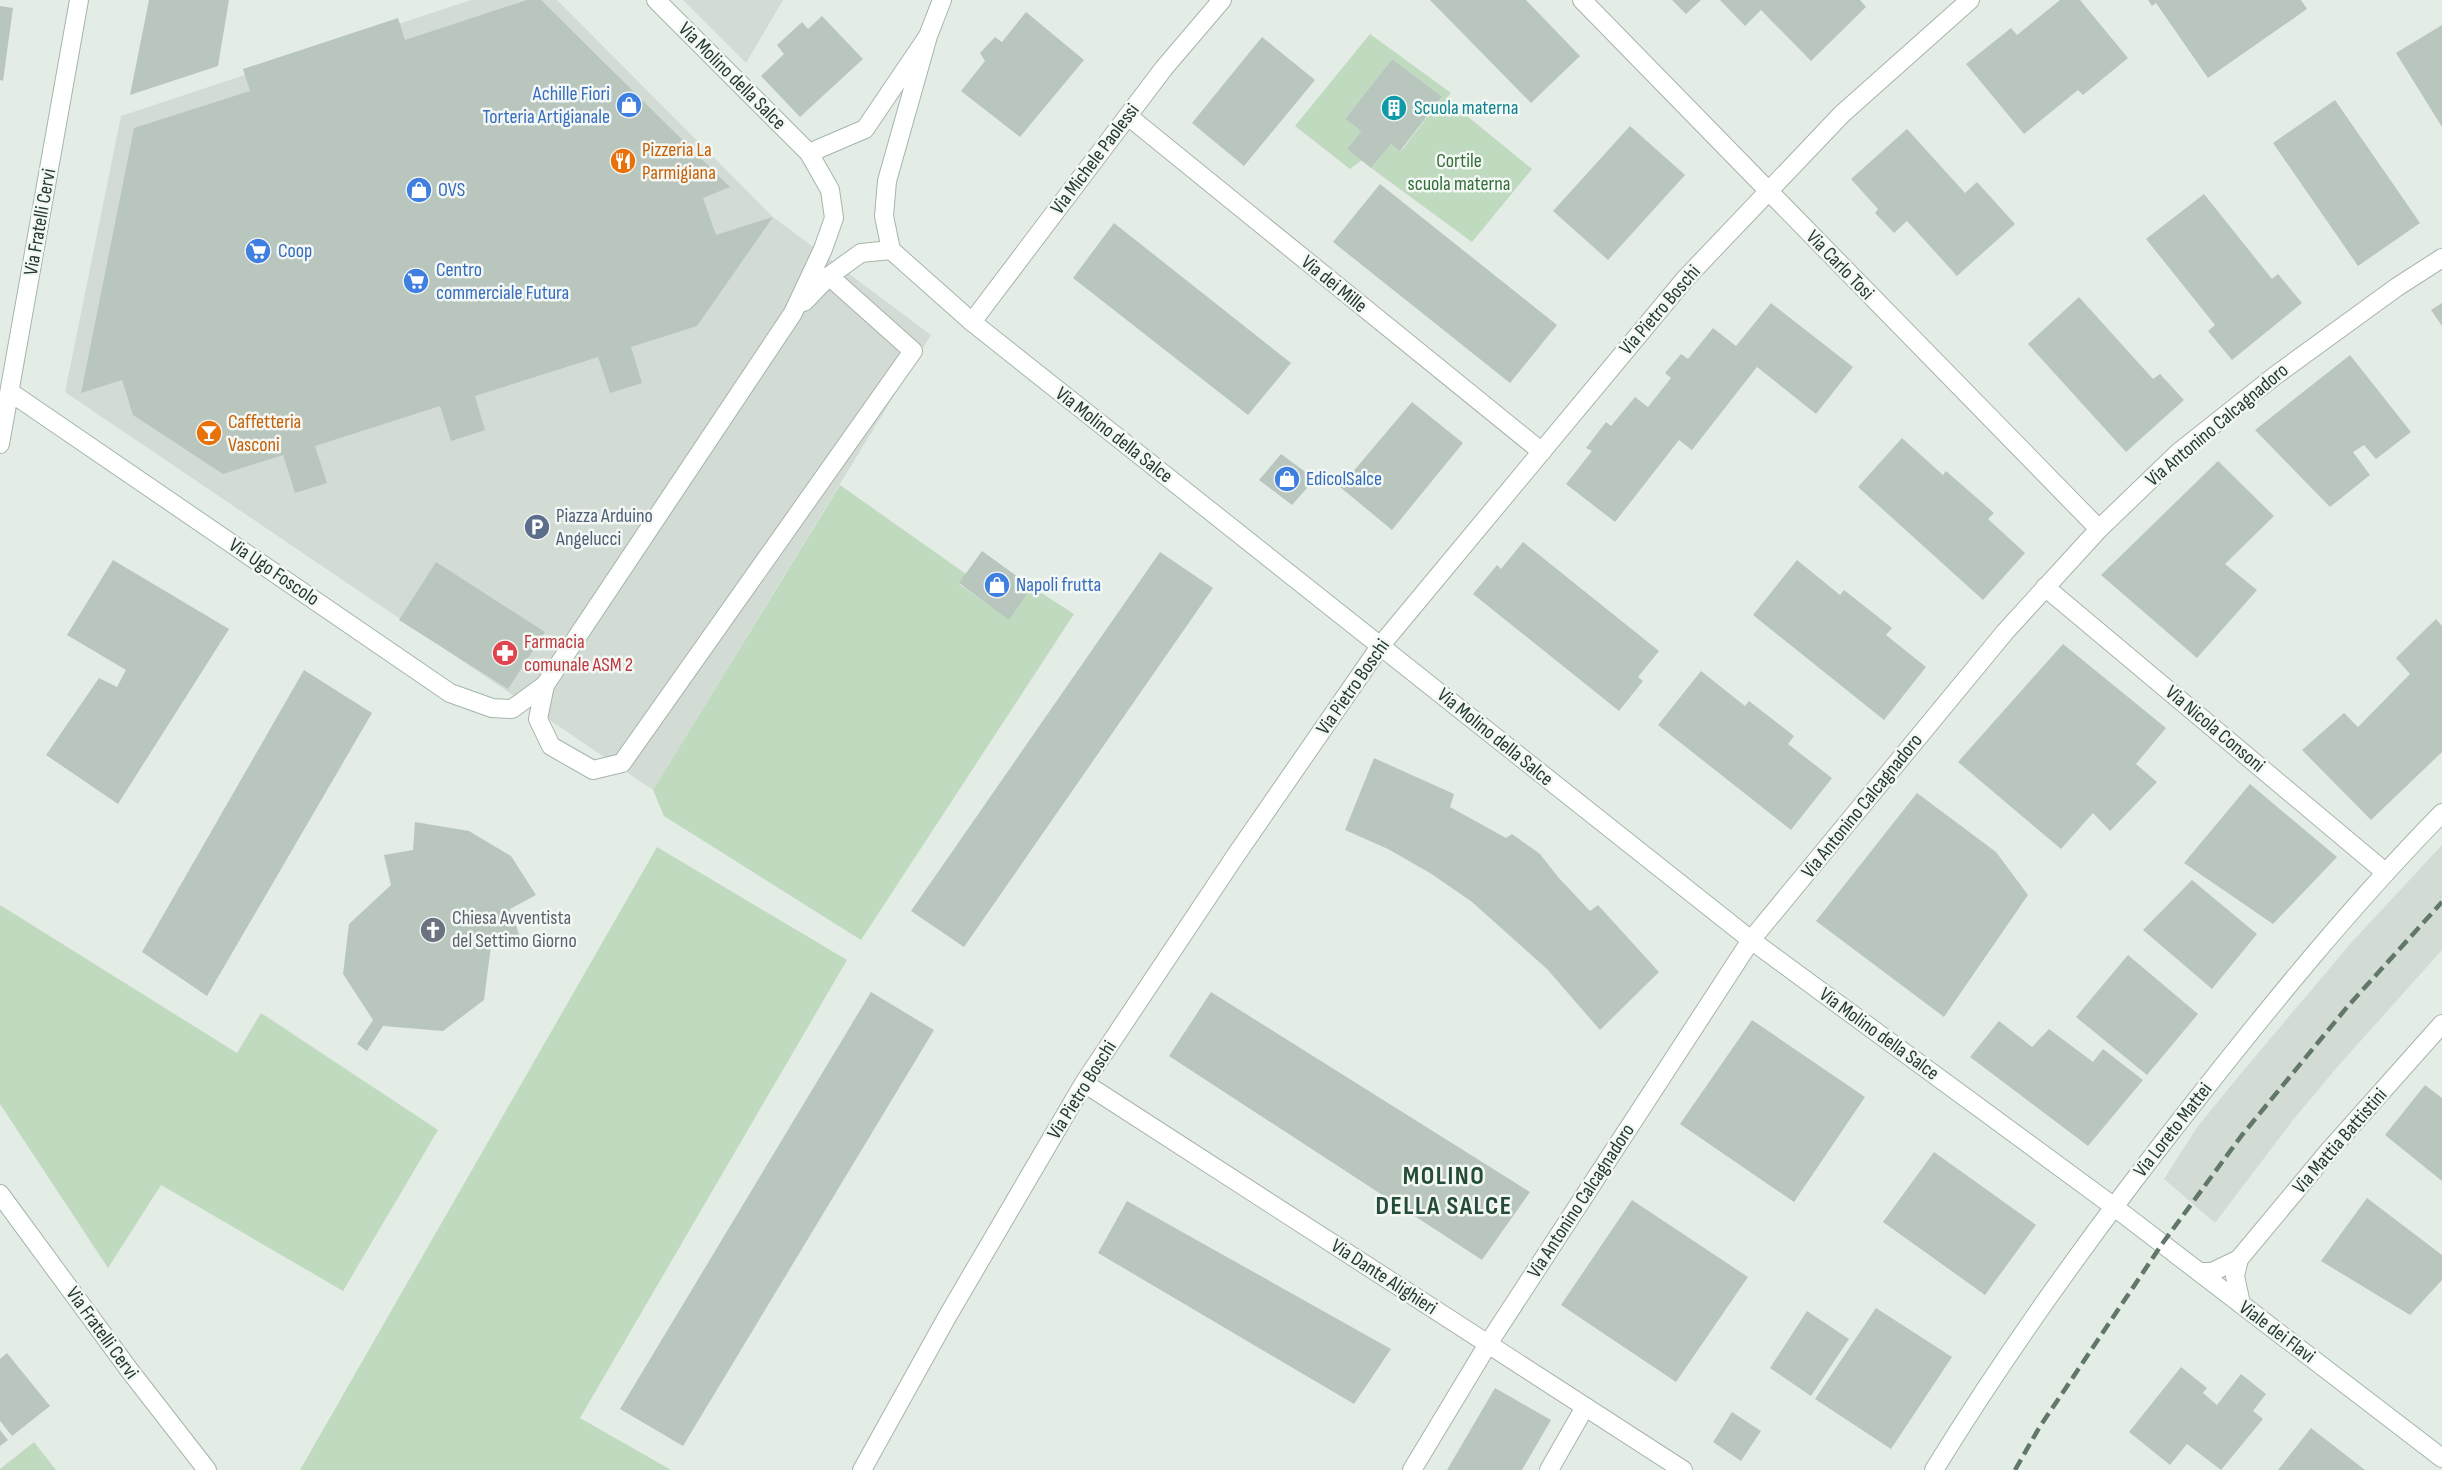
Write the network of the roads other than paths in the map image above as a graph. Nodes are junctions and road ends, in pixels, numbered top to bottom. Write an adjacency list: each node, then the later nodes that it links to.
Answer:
1 (79, 0): 16 (street, Via Fratelli Cervi)
2 (656, 0): 9 (street, Via Molino della Salce)
3 (942, 0): 7 (street)
4 (1222, 0): 8 (street, Via Michele Paolessi)
5 (1582, 0): 10 (street, Via Carlo Tosi)
6 (1970, 0): 10 (street, Via Pietro Boschi)
7 (928, 36): 9 (street); 11 (street)
8 (1128, 116): 15 (street, Via Michele Paolessi); 18 (street, Via dei Mille)
9 (809, 153): 14 (street, Via Molino della Salce)
10 (1769, 192): 18 (street, Via Pietro Boschi); 19 (street, Via Carlo Tosi)
11 (891, 250): 13 (street); 15 (street, Via Molino della Salce)
12 (2442, 258): 19 (street, Via Antonino Calcagnadoro)
13 (829, 276): 14 (street); 22 (street)
14 (793, 313): 22 (street)
15 (972, 322): 21 (street, Via Molino della Salce)
16 (10, 392): 17 (street, Via Fratelli Cervi); 22 (street, Via Ugo Foscolo)
17 (0, 444)
18 (1542, 452): 21 (street, Via Pietro Boschi)
19 (2099, 529): 20 (street, Via Antonino Calcagnadoro)
20 (2045, 587): 24 (street, Via Nicola Consoni); 25 (street, Via Antonino Calcagnadoro)
21 (1381, 645): 25 (street, Via Molino della Salce); 27 (street, Via Pietro Boschi)
22 (545, 685)
23 (2442, 813): 24 (street, Via Loreto Mattei)
24 (2385, 872): 28 (street, Via Loreto Mattei)
25 (1751, 940): 29 (street, Via Molino della Salce); 35 (street, Via Antonino Calcagnadoro)
26 (2442, 1024): 32 (street, Via Mattia Battistini)
27 (1084, 1083): 35 (street, Via Dante Alighieri); 39 (street, Via Pietro Boschi)
28 (2132, 1181): 29 (street); 31 (street, Via Loreto Mattei)
29 (2081, 1183): 31 (street, Via Molino della Salce)
30 (0, 1194): 38 (street, Via Fratelli Cervi)
31 (2113, 1206): 33 (street, Viale dei Flavi); 43 (street, Via Loreto Mattei)
32 (2239, 1259): 33 (street, Via Mattia Battistini); 34 (street)
33 (2199, 1272): 34 (street, Viale dei Flavi)
34 (2241, 1304): 37 (street, Viale dei Flavi)
35 (1488, 1344): 36 (street, Via Dante Alighieri); 40 (street, Via Antonino Calcagnadoro)
36 (1585, 1407): 41 (street); 42 (street, Via Dante Alighieri)
37 (2442, 1458)
38 (207, 1470)
39 (862, 1470)
40 (1412, 1470)
41 (1549, 1470)
42 (1683, 1470)
43 (1934, 1470)

